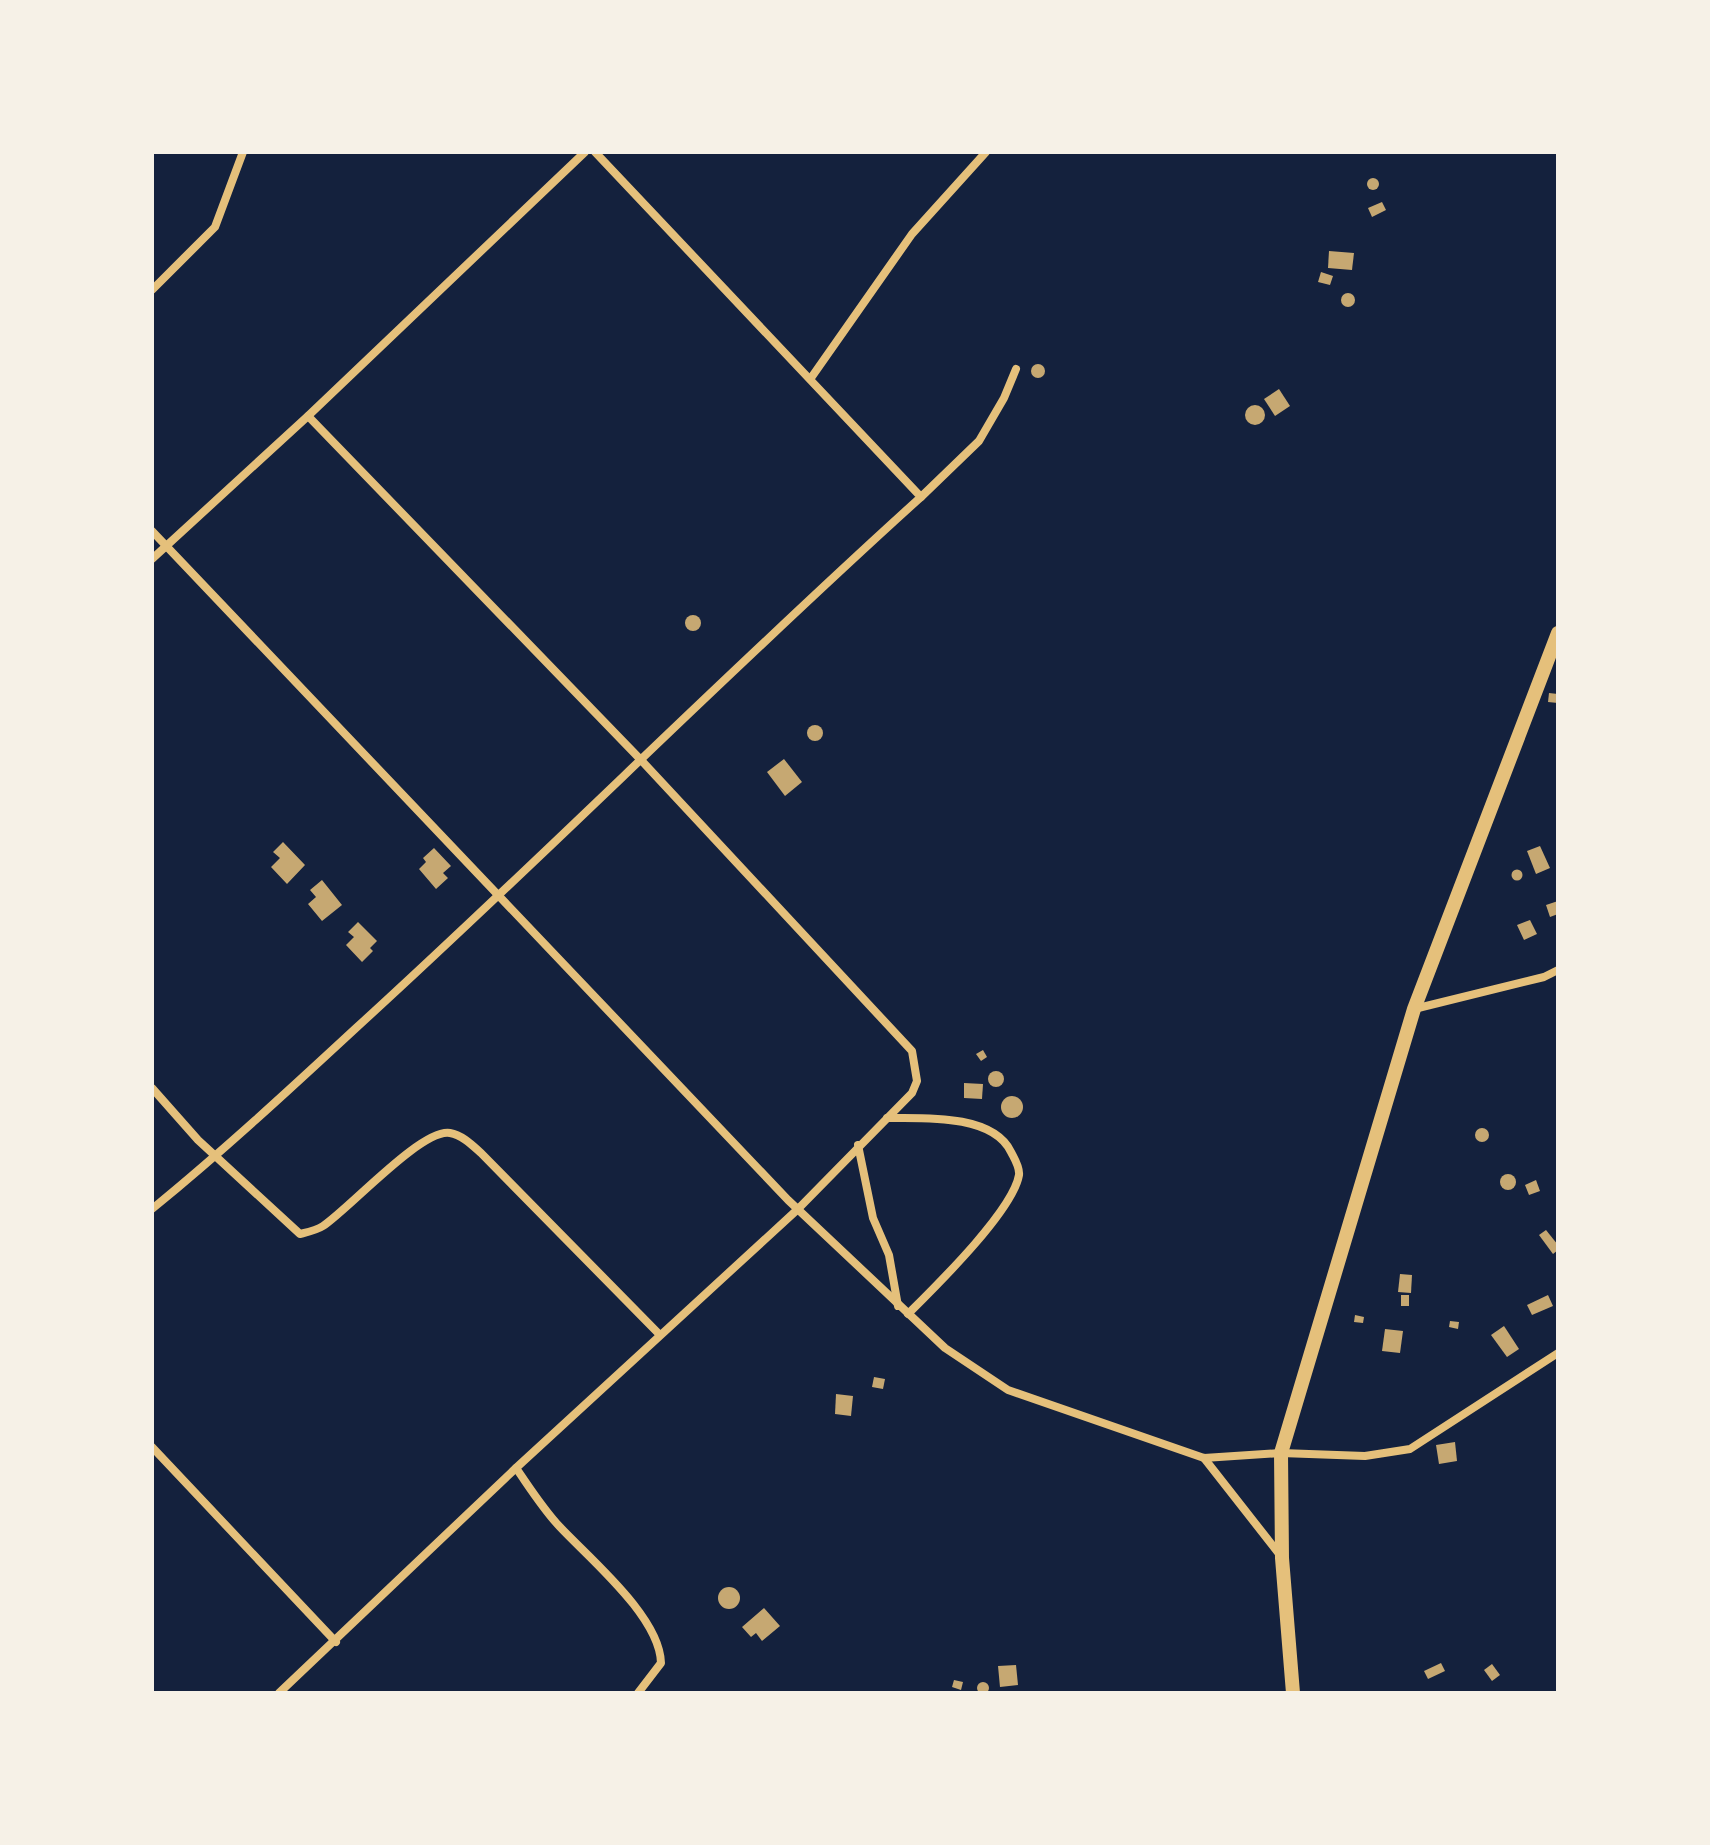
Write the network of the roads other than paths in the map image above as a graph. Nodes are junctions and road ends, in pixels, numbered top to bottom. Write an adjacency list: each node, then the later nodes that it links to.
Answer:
1 (243, 152): 5 (street)
2 (585, 152): 8 (street)
3 (595, 152): 7 (street)
4 (986, 152): 7 (street)
5 (152, 290)
6 (1016, 369): 9 (street)
7 (811, 378): 9 (street)
8 (308, 416): 11 (street); 14 (street)
9 (921, 497): 14 (street)
10 (152, 531): 11 (street)
11 (166, 546): 12 (street); 15 (street)
12 (152, 559)
13 (1558, 633): 17 (street)
14 (641, 760): 15 (street); 19 (street)
15 (500, 897): 21 (street); 23 (street)
16 (1558, 970): 17 (street)
17 (1414, 1009): 29 (street)
18 (152, 1088): 21 (street)
19 (887, 1118): 20 (street); 25 (street)
20 (858, 1145): 23 (street); 24 (street)
21 (216, 1156): 22 (street); 26 (street)
22 (152, 1209)
23 (798, 1209): 24 (street); 26 (street)
24 (898, 1306): 25 (street)
25 (908, 1314): 30 (street)
26 (659, 1334): 31 (street)
27 (1558, 1353): 29 (street)
28 (152, 1447): 33 (street)
29 (1281, 1453): 30 (street); 32 (street)
30 (1204, 1458): 32 (street)
31 (516, 1468): 33 (street); 35 (street)
32 (1282, 1558): 36 (street)
33 (336, 1642): 34 (street)
34 (279, 1693)
35 (638, 1693)
36 (1293, 1693)

